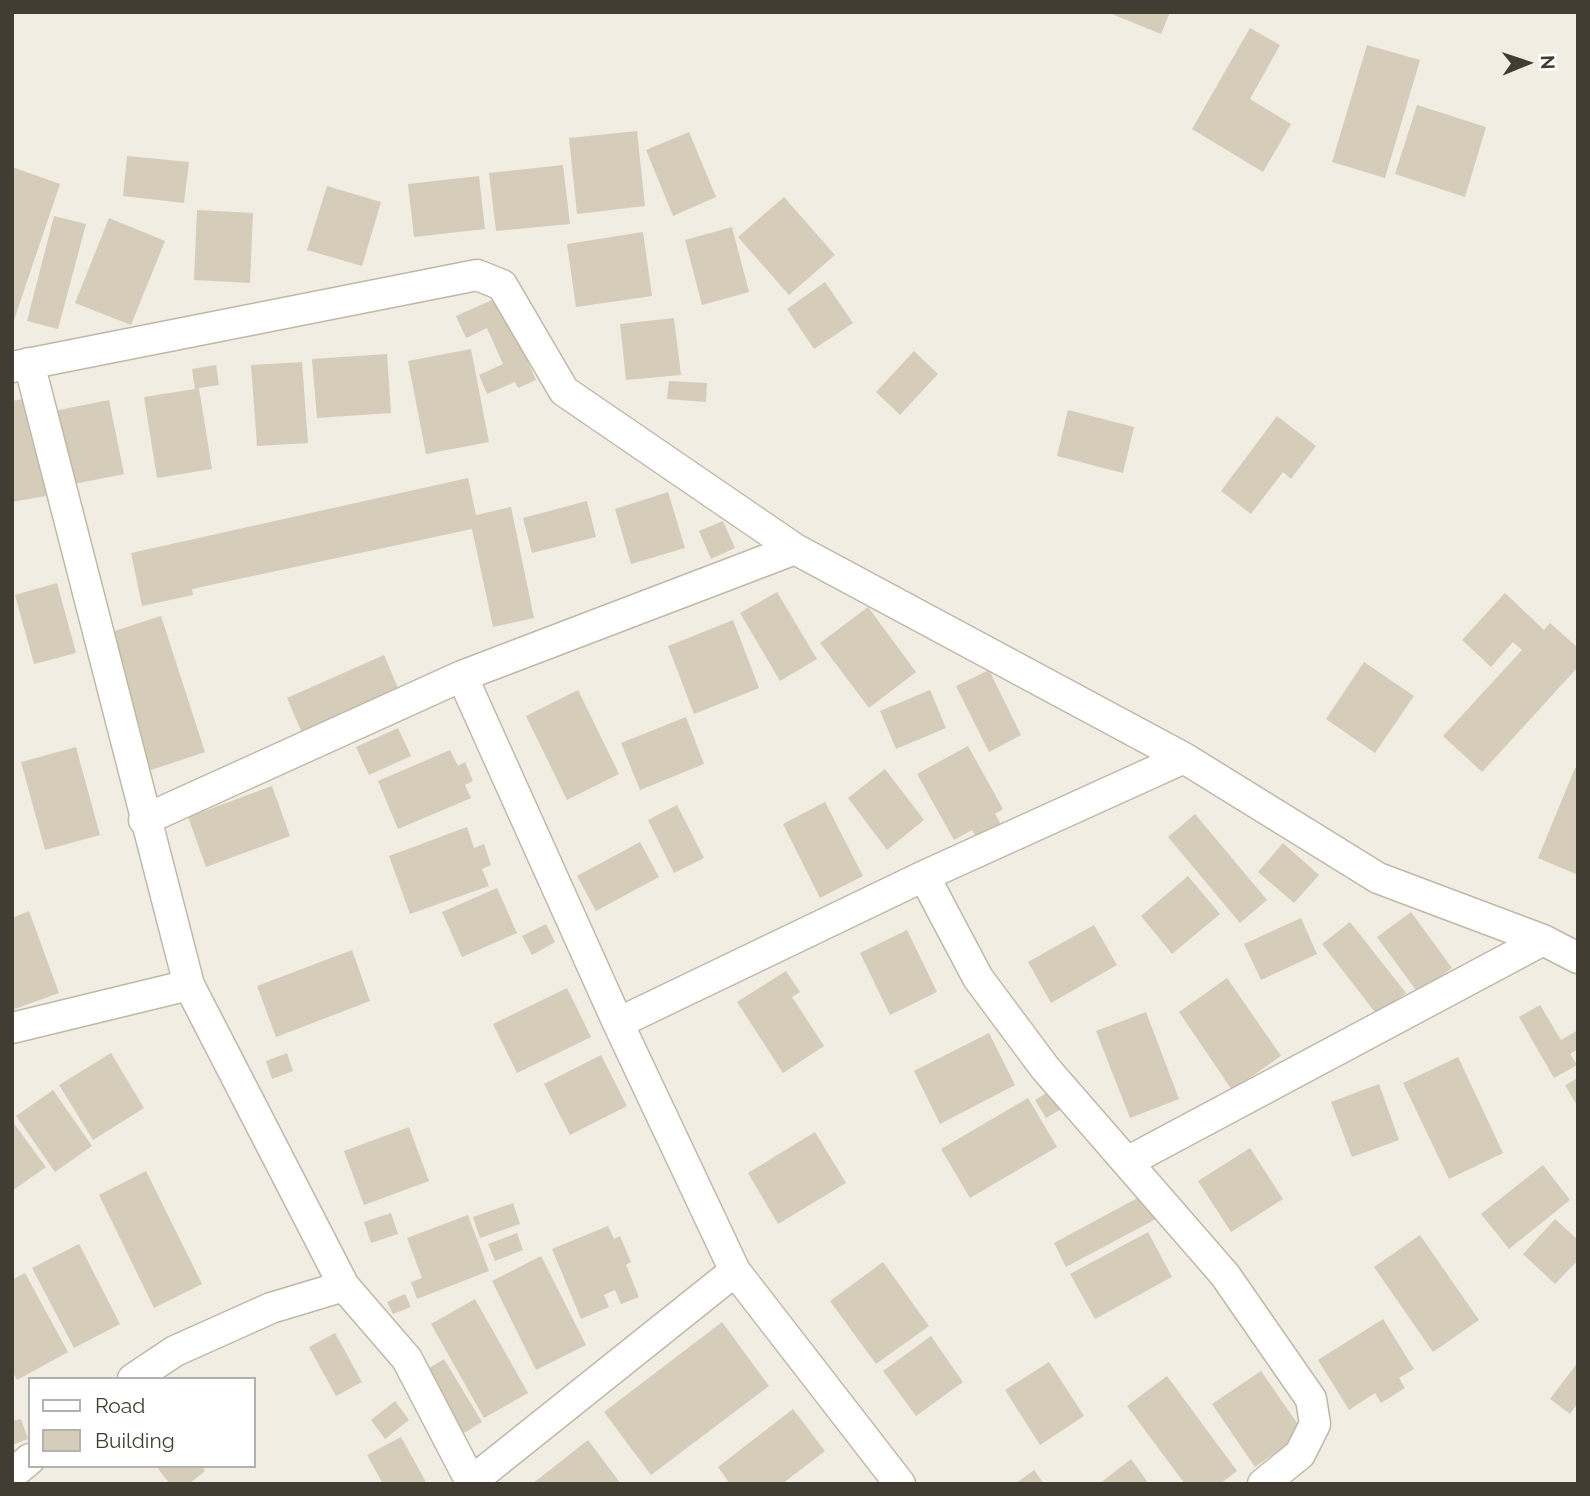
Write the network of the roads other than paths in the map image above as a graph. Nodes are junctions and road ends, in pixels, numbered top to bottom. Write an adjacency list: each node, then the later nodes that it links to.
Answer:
1 (20, 365): 2 (street); 5 (street)
2 (795, 549): 3 (street); 4 (street)
3 (462, 676): 5 (street); 10 (street)
4 (1184, 758): 6 (street); 7 (street)
5 (144, 820): 9 (street)
6 (924, 876): 10 (street); 12 (street)
7 (1543, 940): 8 (street); 12 (street)
8 (1578, 958)
9 (189, 985): 11 (street); 14 (street)
10 (618, 1023): 13 (street)
11 (12, 1028)
12 (1129, 1161): 20 (street)
13 (735, 1271): 18 (street); 19 (street)
14 (344, 1286): 15 (street); 18 (street)
15 (136, 1377)
16 (28, 1461): 17 (street)
17 (12, 1474)
18 (471, 1483)
19 (900, 1484)
20 (1263, 1484)

